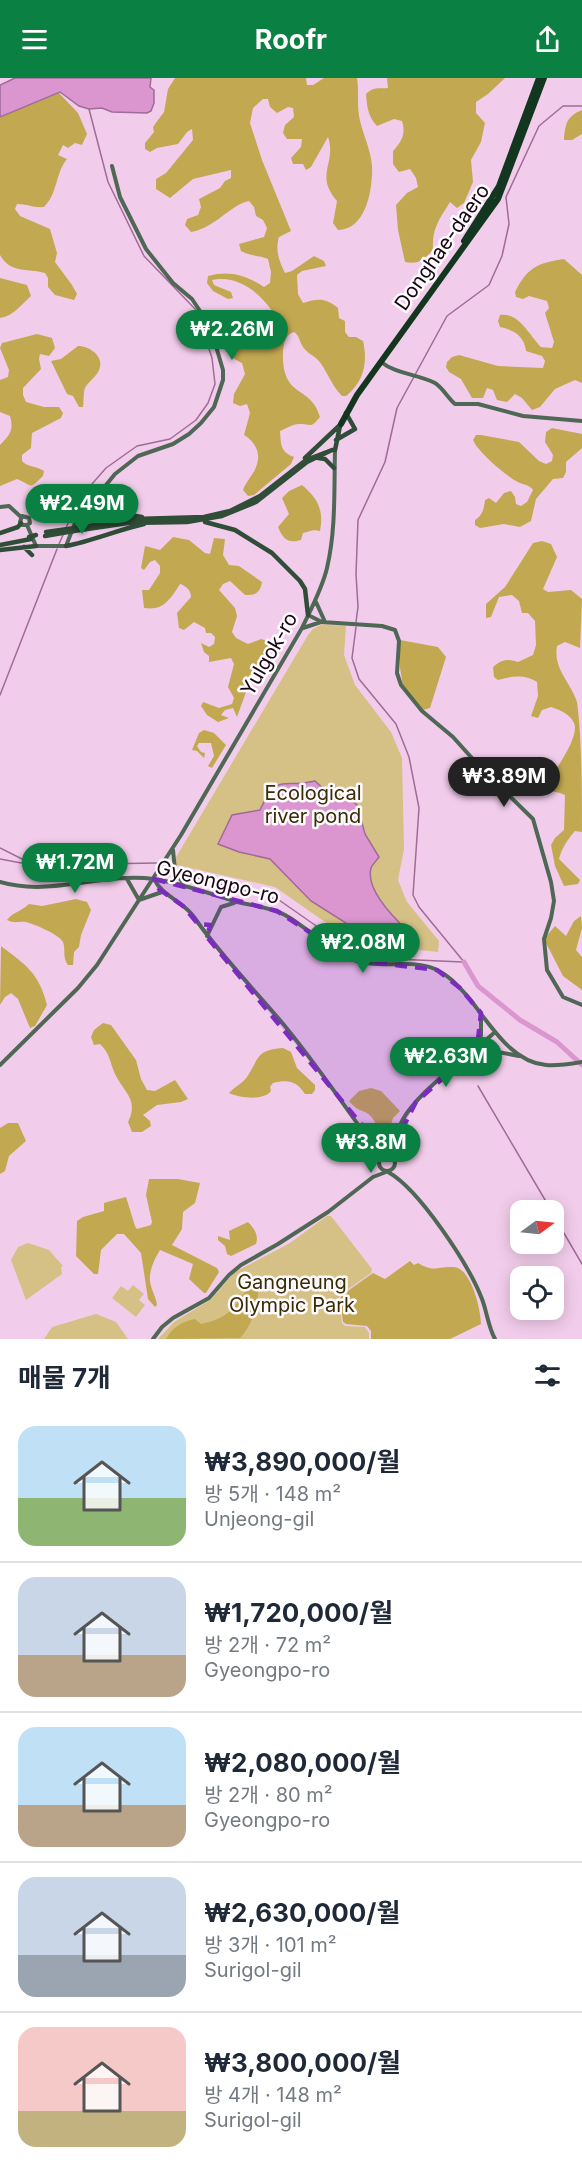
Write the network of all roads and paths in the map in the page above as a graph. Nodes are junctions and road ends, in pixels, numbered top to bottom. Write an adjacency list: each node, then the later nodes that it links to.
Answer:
1 (539, 78): 4 (highway, Donghae-daero)
2 (544, 78): 4 (highway, Donghae-daero)
3 (112, 166): 14 (street)
4 (381, 362): 5 (highway, Donghae-daero); 6 (street)
5 (346, 413): 7 (highway, Donghae-daero); 8 (main road)
6 (582, 421)
7 (341, 425): 8 (main road, Donghae-daero); 11 (main road)
8 (336, 440): 9 (main road, Donghae-daero)
9 (333, 450): 10 (main road); 11 (main road); 12 (street, Yulgok-ro)
10 (315, 458): 12 (main road); 17 (main road)
11 (295, 468): 15 (main road)
12 (334, 468): 28 (street, Yulgok-ro)
13 (0, 507): 16 (street)
14 (81, 514): 15 (main road); 24 (street)
15 (154, 518): 20 (main road)
16 (21, 520): 19 (street); 19 (street); 21 (main road)
17 (199, 520): 18 (main road); 29 (main road)
18 (159, 522): 20 (main road); 24 (main road)
19 (27, 525): 23 (street)
20 (74, 529): 22 (main road, bridge)
21 (0, 533)
22 (0, 544)
23 (36, 546): 24 (street); 25 (main road)
24 (66, 546)
25 (24, 548): 26 (main road); 27 (main road)
26 (0, 550)
27 (32, 555)
28 (315, 601): 29 (street, Yulgok-ro); 30 (street)
29 (308, 615): 30 (street); 31 (street, Yulgok-ro)
30 (324, 622): 31 (street); 43 (street)
31 (302, 628): 32 (street, Yulgok-ro)
32 (173, 848): 34 (street, Yulgok-ro); 36 (street)
33 (127, 879): 34 (street, Gyeongpo-ro); 35 (street, Gyeongpo-ro); 38 (street)
34 (154, 879): 36 (street, Gyeongpo-ro); 37 (street); 38 (street)
35 (0, 882)
36 (186, 887): 39 (street, Gyeongpo-ro)
37 (163, 892): 38 (street); 40 (street)
38 (140, 900): 49 (street)
39 (241, 903): 41 (street); 44 (street, Gyeongpo-ro)
40 (198, 924): 41 (street); 42 (street)
41 (211, 924): 42 (street)
42 (207, 937): 50 (street)
43 (582, 1005)
44 (481, 1013): 45 (street, Gyeongpo-ro); 46 (street)
45 (495, 1032): 46 (street); 47 (street, Gyeongpo-ro)
46 (477, 1048): 47 (street); 51 (street)
47 (520, 1056): 48 (street, Gyeongpo-ro)
48 (582, 1062)
49 (0, 1065)
50 (372, 1143): 51 (street); 52 (street); 54 (street)
51 (395, 1143): 52 (street); 53 (street)
52 (385, 1155): 53 (street); 54 (street)
53 (395, 1162): 55 (street); 57 (street)
54 (379, 1163): 55 (street); 56 (street)
55 (387, 1172): 56 (street); 57 (street)
56 (373, 1177): 58 (street)
57 (400, 1179): 59 (street)
58 (153, 1339)
59 (495, 1339)

